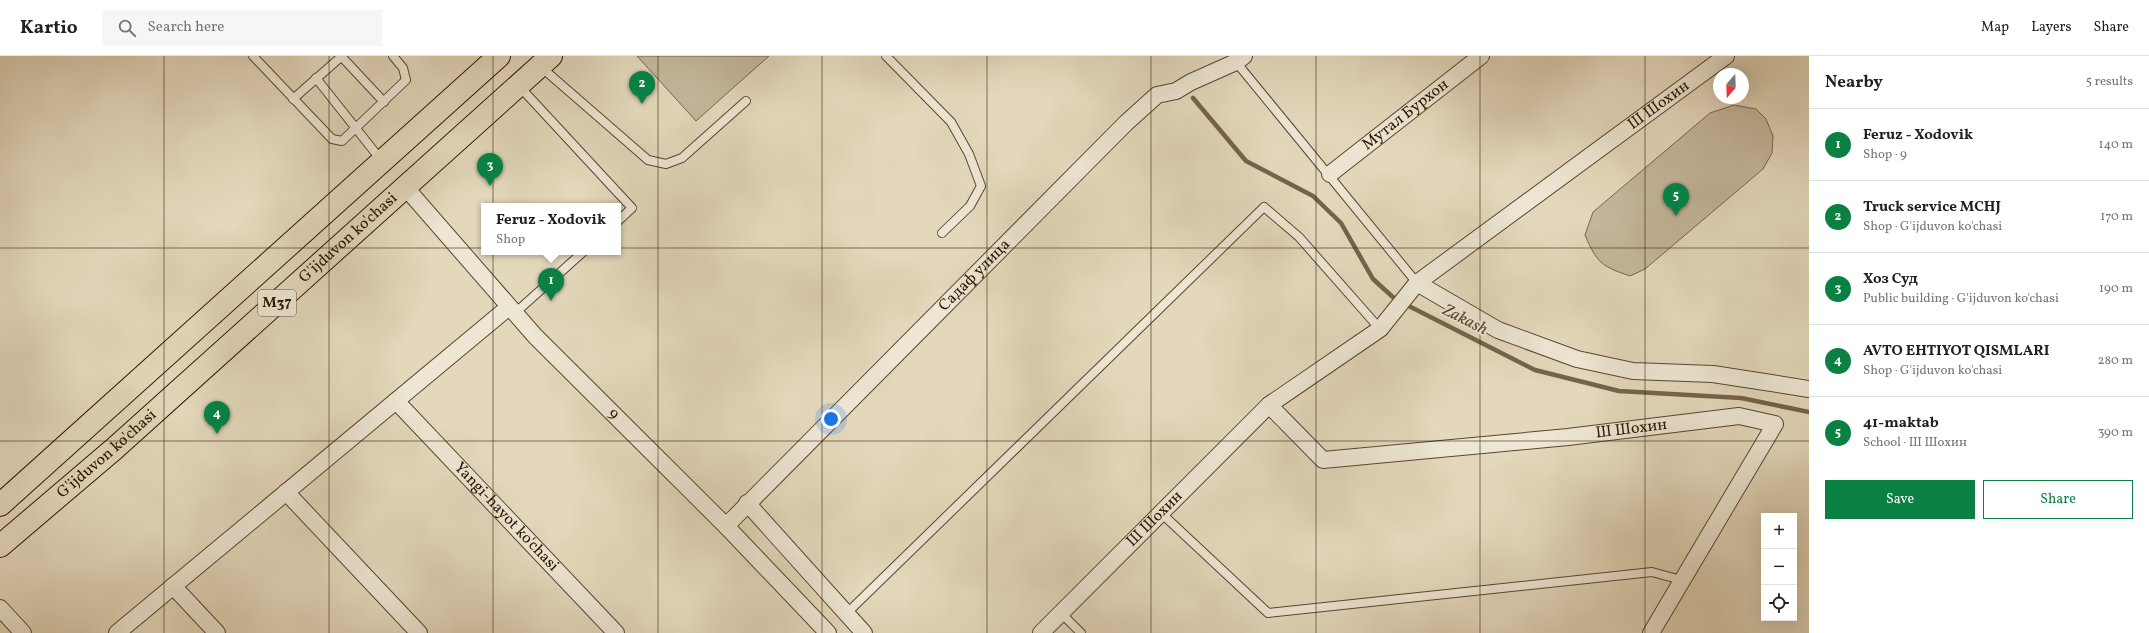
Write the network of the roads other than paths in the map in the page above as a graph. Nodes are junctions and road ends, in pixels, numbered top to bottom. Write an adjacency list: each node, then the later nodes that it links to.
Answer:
1 (253, 56): 12 (lane)
2 (342, 56): 10 (lane); 14 (lane)
3 (393, 56): 14 (lane)
4 (499, 56): 15 (main road, G'ijduvon ko'chasi / M37)
5 (886, 56): 22 (lane)
6 (1481, 56): 19 (street, Мутал Бурхон)
7 (1726, 56): 24 (street, Ш Шохин)
8 (1240, 59): 19 (lane); 33 (street, Садаф улица)
9 (546, 61): 11 (main road, G'ijduvon ko'chasi / M37); 13 (lane)
10 (316, 78): 12 (lane); 16 (lane)
11 (518, 85): 17 (main road, G'ijduvon ko'chasi / M37); 21 (lane)
12 (293, 100): 16 (lane)
13 (746, 101)
14 (384, 102): 16 (lane)
15 (437, 112): 17 (main road); 18 (main road, G'ijduvon ko'chasi / M37)
16 (356, 129): 18 (lane)
17 (461, 137): 20 (main road, G'ijduvon ko'chasi / M37)
18 (382, 160): 25 (main road, G'ijduvon ko'chasi / M37)
19 (1330, 174): 24 (lane)
20 (406, 188): 26 (street, 9); 27 (main road, G'ijduvon ko'chasi / M37)
21 (621, 218)
22 (942, 232)
23 (579, 255): 26 (lane)
24 (1417, 283): 28 (street, Ш Шохин); 29 (street)
25 (240, 290): 27 (main road); 34 (main road, G'ijduvon ko'chasi / M37)
26 (512, 310): 30 (street); 36 (street, 9)
27 (263, 316): 37 (main road, G'ijduvon ko'chasi / M37)
28 (1380, 329): 31 (street, Ш Шохин); 42 (lane)
29 (1809, 389)
30 (396, 401): 32 (street); 47 (street, Yangi-hayot ko'chasi)
31 (1269, 405): 35 (street, Ш Шохин); 38 (street, Ш Шохин)
32 (286, 492): 39 (street); 46 (street)
33 (747, 503): 36 (street, Садаф улица); 42 (street)
34 (0, 505)
35 (1160, 512): 38 (lane); 41 (street, Ш Шохин)
36 (726, 526): 48 (street, 9)
37 (0, 546)
38 (1681, 580): 52 (street, Ш Шохин)
39 (173, 586): 44 (street); 45 (street)
40 (0, 608): 43 (street)
41 (1061, 613): 50 (street, Ш Шохин); 51 (lane)
42 (846, 614): 49 (street)
43 (23, 633)
44 (117, 633)
45 (217, 633)
46 (419, 633)
47 (616, 633)
48 (828, 633)
49 (864, 633)
50 (1041, 633)
51 (1081, 633)
52 (1651, 633)

